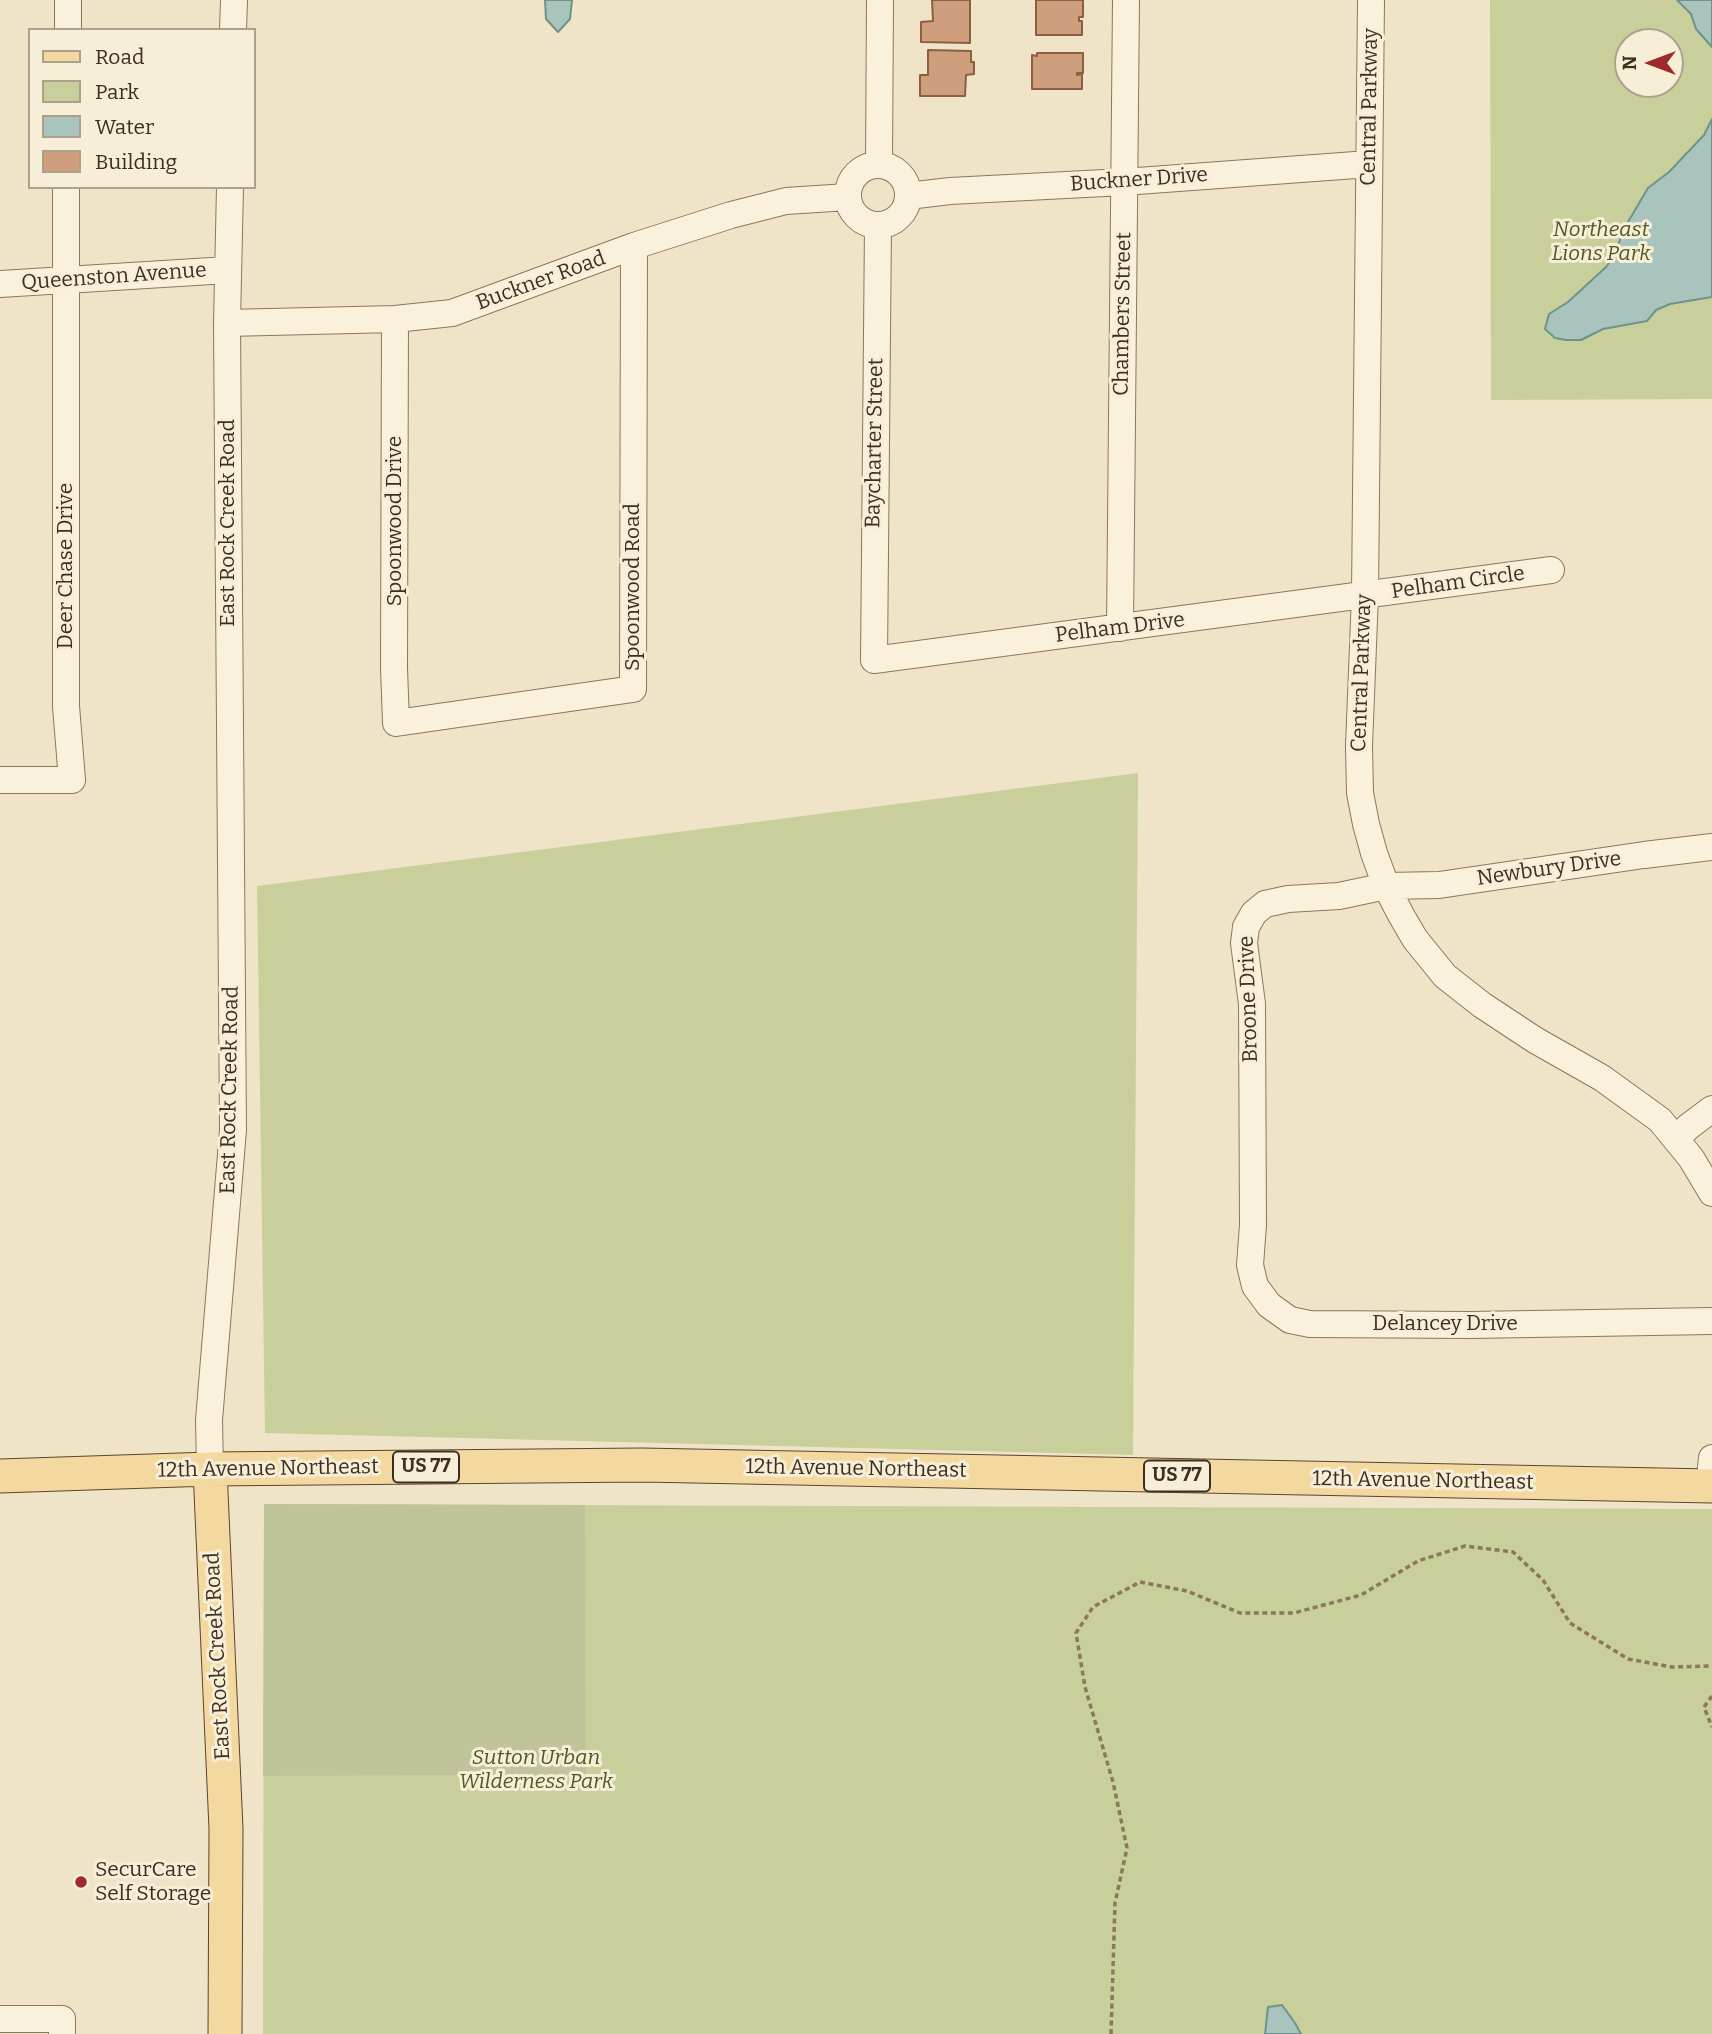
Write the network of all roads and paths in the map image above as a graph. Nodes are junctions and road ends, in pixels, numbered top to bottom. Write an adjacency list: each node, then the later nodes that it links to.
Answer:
1 (68, 0): 6 (street)
2 (234, 0): 7 (street)
3 (880, 0): 8 (street)
4 (1126, 0): 10 (street, Chambers Street)
5 (1371, 0): 9 (street, Central Parkway)
6 (68, 28)
7 (233, 28)
8 (880, 164): 13 (street); 14 (street)
9 (1369, 164): 10 (street, Buckner Drive); 23 (street, Central Parkway)
10 (1124, 182): 13 (street, Buckner Drive); 24 (street, Chambers Street)
11 (66, 189): 18 (street)
12 (230, 189): 17 (street, East Rock Creek Road)
13 (908, 196): 15 (street)
14 (848, 197): 15 (street); 16 (street, Buckner Road)
15 (878, 225): 25 (street, Baycharter Street)
16 (634, 246): 20 (street, Buckner Road); 26 (street, Spoonwood Road)
17 (228, 270): 18 (street, Queenston Avenue); 21 (street, East Rock Creek Road)
18 (66, 280): 19 (street, Queenston Avenue); 27 (street, Deer Chase Drive)
19 (0, 284)
20 (395, 319): 21 (street, Buckner Road); 26 (street, Spoonwood Drive)
21 (226, 323): 35 (street, East Rock Creek Road)
22 (1551, 570): 23 (street, Pelham Circle)
23 (1365, 595): 24 (street, Pelham Drive); 29 (street, Central Parkway)
24 (1120, 628): 25 (street, Pelham Drive)
25 (874, 660)
26 (396, 723)
27 (0, 780)
28 (1712, 847): 29 (street, Newbury Drive)
29 (1387, 886): 31 (street, Central Parkway); 33 (street, Broone Drive)
30 (1712, 1109): 31 (street)
31 (1677, 1138): 32 (street, Central Parkway)
32 (1712, 1193)
33 (1253, 1225): 34 (street, Delancey Drive)
34 (1712, 1321)
35 (210, 1469): 36 (main road, 12th Avenue Northeast / US 77); 37 (main road, 12th Avenue Northeast / US 77); 43 (main road, East Rock Creek Road)
36 (0, 1476)
37 (1711, 1477)
38 (1712, 1666): 44 (path)
39 (1712, 1696): 40 (path)
40 (1712, 1727)
41 (0, 2019): 42 (street)
42 (62, 2034)
43 (225, 2034)
44 (1111, 2034)

